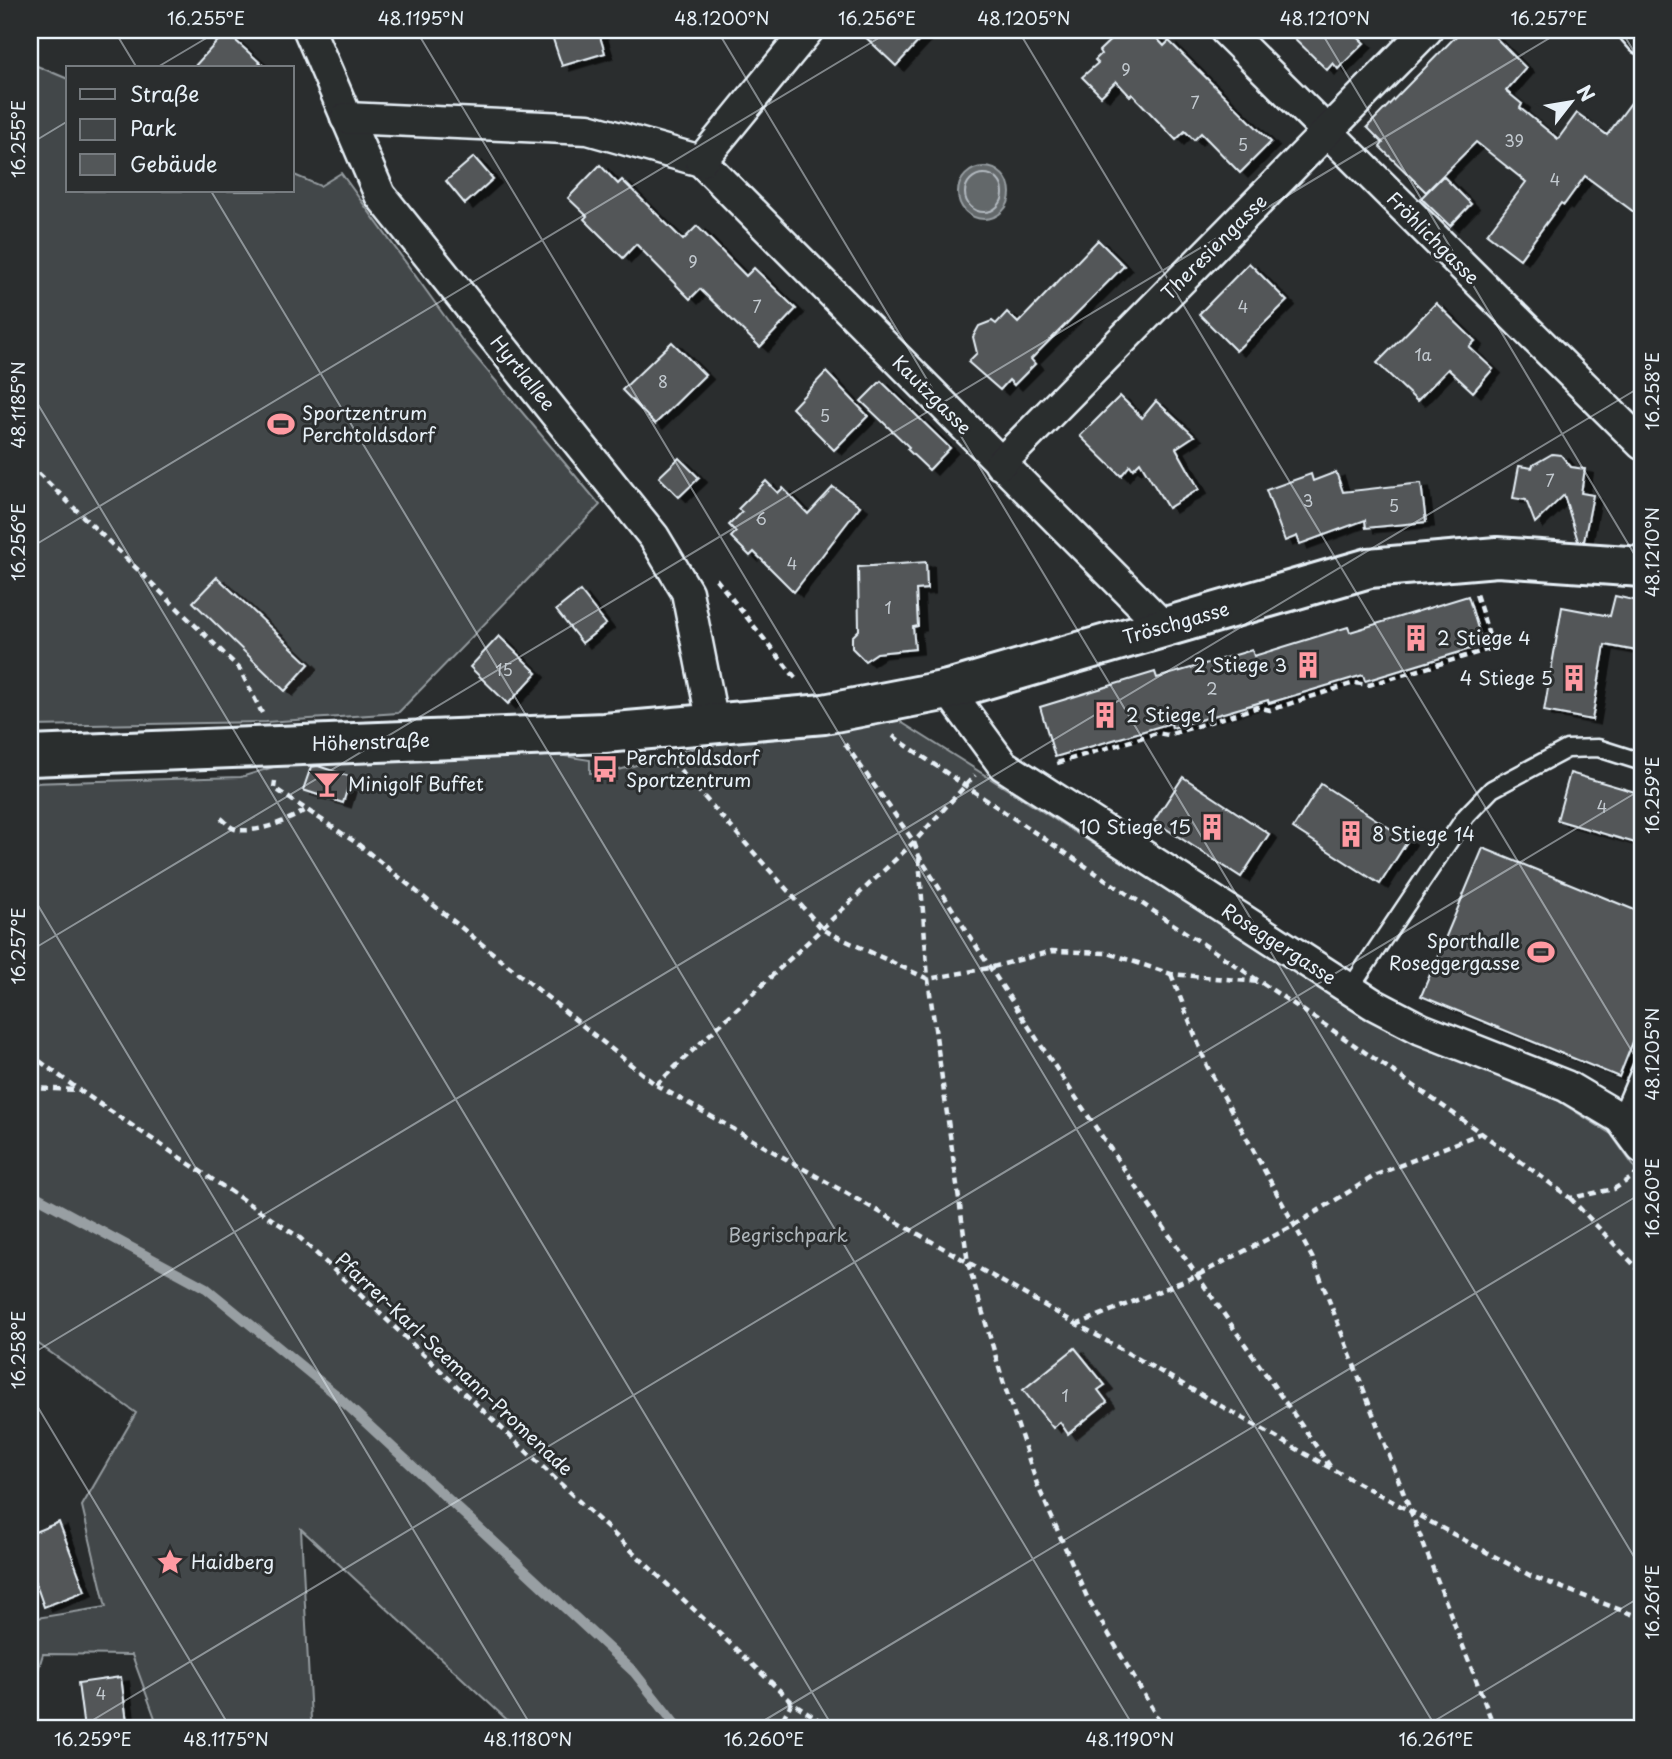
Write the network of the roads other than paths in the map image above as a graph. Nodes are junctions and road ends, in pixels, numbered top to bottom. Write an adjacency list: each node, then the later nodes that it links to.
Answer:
1 (309, 30): 7 (street, Hyrtlallee)
2 (808, 30): 9 (street)
3 (1225, 30): 8 (street, Fröhlichgasse)
4 (1427, 30): 8 (street, Theresiengasse)
5 (1634, 30): 6 (street)
6 (1642, 39)
7 (346, 118): 9 (street); 15 (street, Hyrtlallee)
8 (1328, 133): 10 (street, Fröhlichgasse); 11 (street, Theresiengasse)
9 (701, 162): 11 (street, Kautzgasse)
10 (1642, 444)
11 (1000, 464): 13 (street, Kautzgasse)
12 (1642, 567): 13 (street, Tröschgasse)
13 (1164, 627): 14 (street, Tröschgasse)
14 (948, 690): 15 (street, Tröschgasse); 18 (street, Roseggergasse)
15 (713, 724): 16 (street, Höhenstraße)
16 (30, 756)
17 (1642, 762): 18 (lane)
18 (1349, 990): 20 (street, Roseggergasse)
19 (1642, 1066): 20 (lane)
20 (1620, 1118): 21 (street, Roseggergasse)
21 (1642, 1148)

